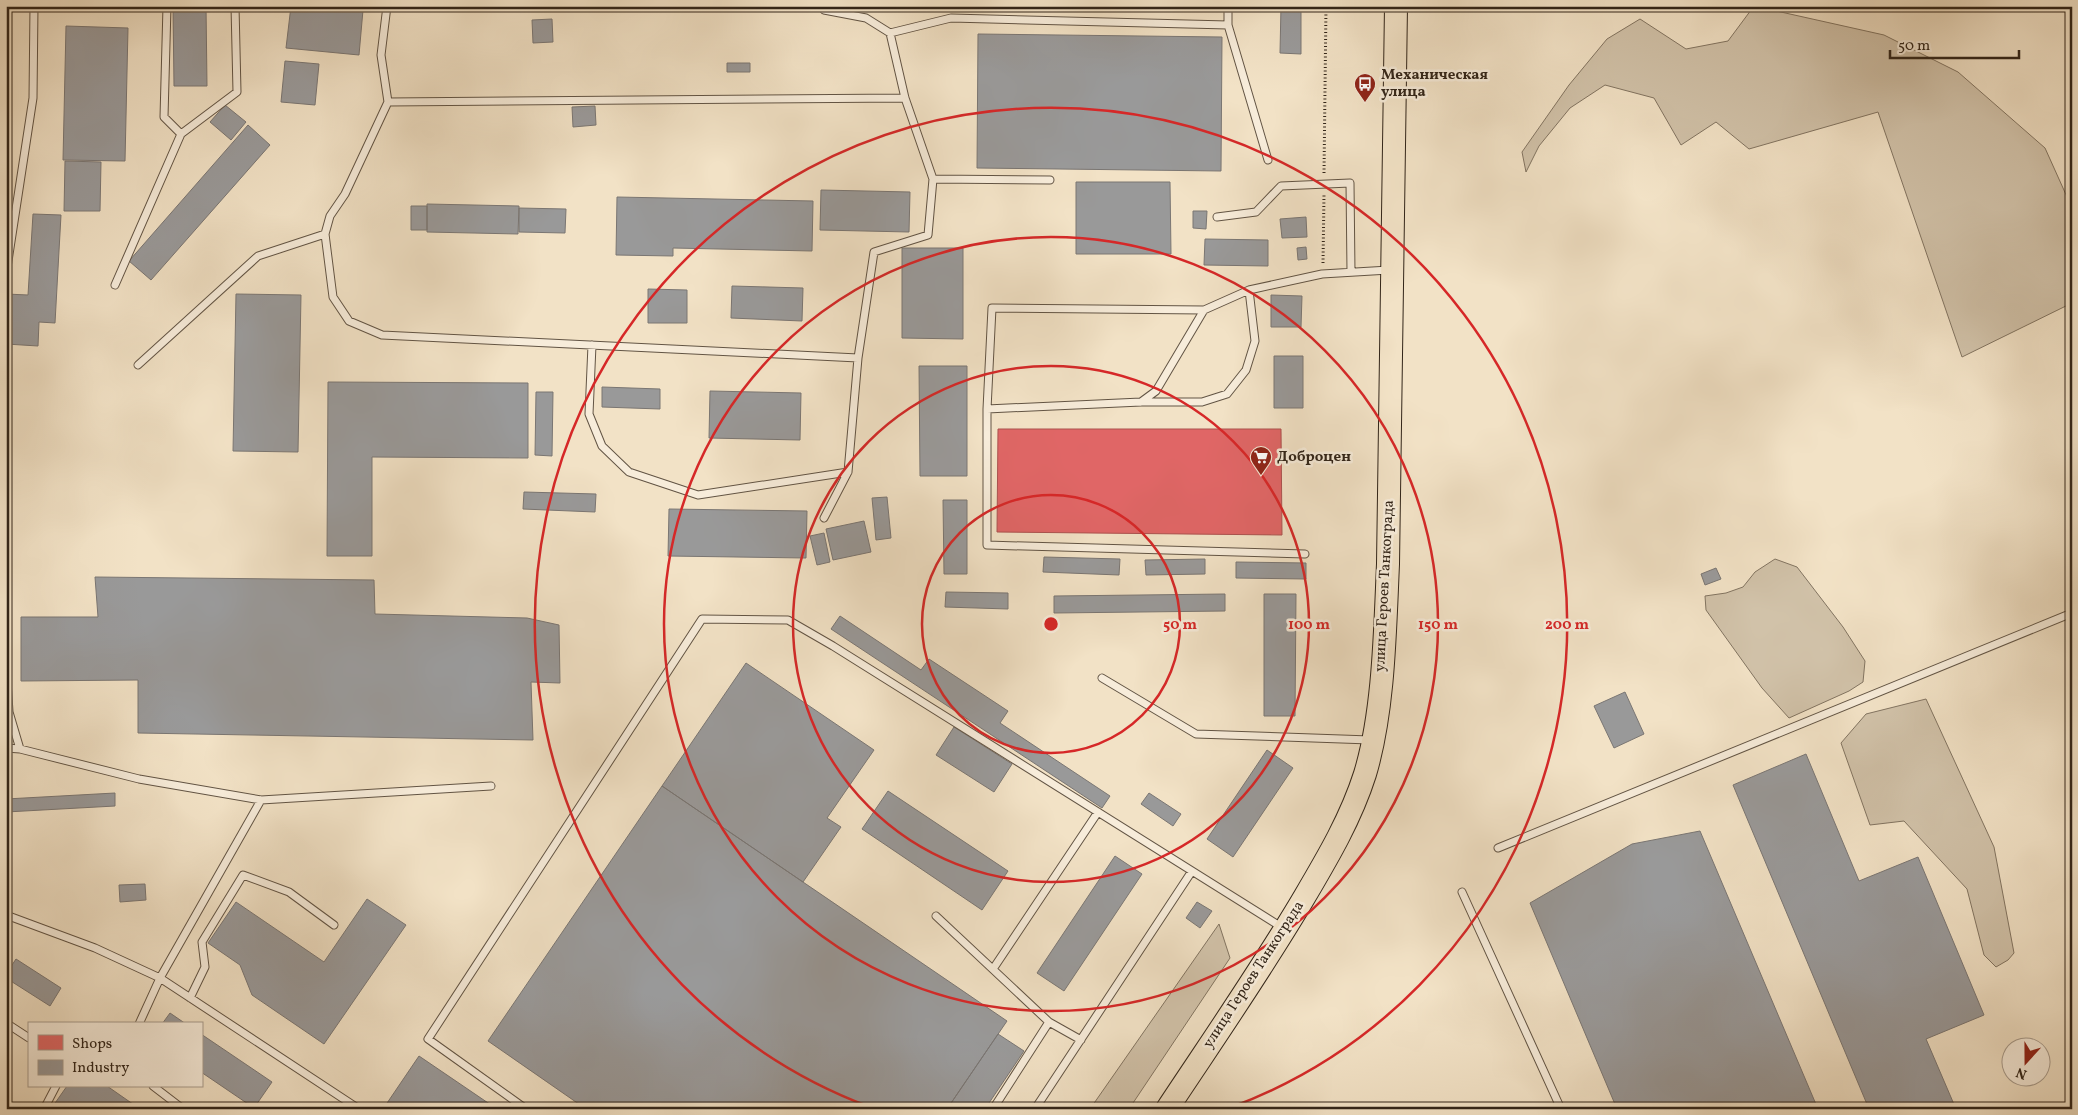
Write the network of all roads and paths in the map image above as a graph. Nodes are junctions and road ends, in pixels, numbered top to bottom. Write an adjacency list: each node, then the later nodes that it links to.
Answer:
1 (34, 6): 22 (lane)
2 (166, 6): 13 (lane)
3 (235, 6): 13 (lane)
4 (387, 6): 12 (lane)
5 (1228, 6): 9 (lane)
6 (1326, 6): 17 (path)
7 (1396, 6): 20 (main road, улица Героев Танкограда)
8 (824, 10): 10 (lane)
9 (1228, 25): 10 (lane); 14 (lane)
10 (890, 33): 11 (lane)
11 (905, 98): 12 (lane); 15 (lane)
12 (388, 102): 19 (lane)
13 (181, 134): 24 (lane)
14 (1268, 160)
15 (933, 179): 16 (lane); 28 (lane)
16 (1050, 180)
17 (1324, 184): 18 (lane); 21 (lane); 23 (path)
18 (1217, 217)
19 (325, 234): 27 (lane); 29 (lane)
20 (1391, 270): 21 (lane); 38 (main road, улица Героев Танкограда)
21 (1351, 272): 23 (lane)
22 (6, 274)
23 (1322, 274): 25 (lane)
24 (114, 285)
25 (1249, 290): 26 (lane); 30 (lane)
26 (1204, 310): 30 (lane); 31 (lane)
27 (592, 345): 28 (lane); 32 (lane)
28 (858, 358): 32 (lane)
29 (138, 365)
30 (1141, 402): 31 (lane)
31 (986, 409): 34 (lane)
32 (848, 472): 33 (lane)
33 (824, 518)
34 (1306, 554)
35 (2072, 613): 44 (lane)
36 (6, 665): 40 (lane)
37 (1102, 678): 38 (lane)
38 (1373, 740): 50 (main road, улица Героев Танкограда)
39 (6, 748): 40 (lane)
40 (20, 748): 42 (lane)
41 (490, 786): 42 (lane)
42 (261, 800): 52 (lane)
43 (1098, 812): 45 (lane); 51 (lane); 64 (lane)
44 (1498, 848)
45 (1192, 870): 50 (lane); 58 (lane)
46 (1462, 892): 68 (lane)
47 (6, 915): 52 (lane)
48 (936, 916): 51 (lane)
49 (334, 925): 53 (lane)
50 (1286, 929): 67 (main road, улица Героев Танкограда)
51 (993, 970): 55 (lane)
52 (160, 978): 53 (lane); 54 (lane)
53 (190, 998): 63 (lane)
54 (140, 1022)
55 (1049, 1022): 58 (lane); 65 (lane)
56 (6, 1023): 57 (lane)
57 (28, 1037)
58 (1082, 1040): 66 (lane)
59 (55, 1088): 61 (lane)
60 (156, 1088): 62 (lane)
61 (44, 1109)
62 (183, 1109)
63 (360, 1109)
64 (526, 1109)
65 (993, 1109)
66 (1035, 1109)
67 (1167, 1109)
68 (1561, 1109)

